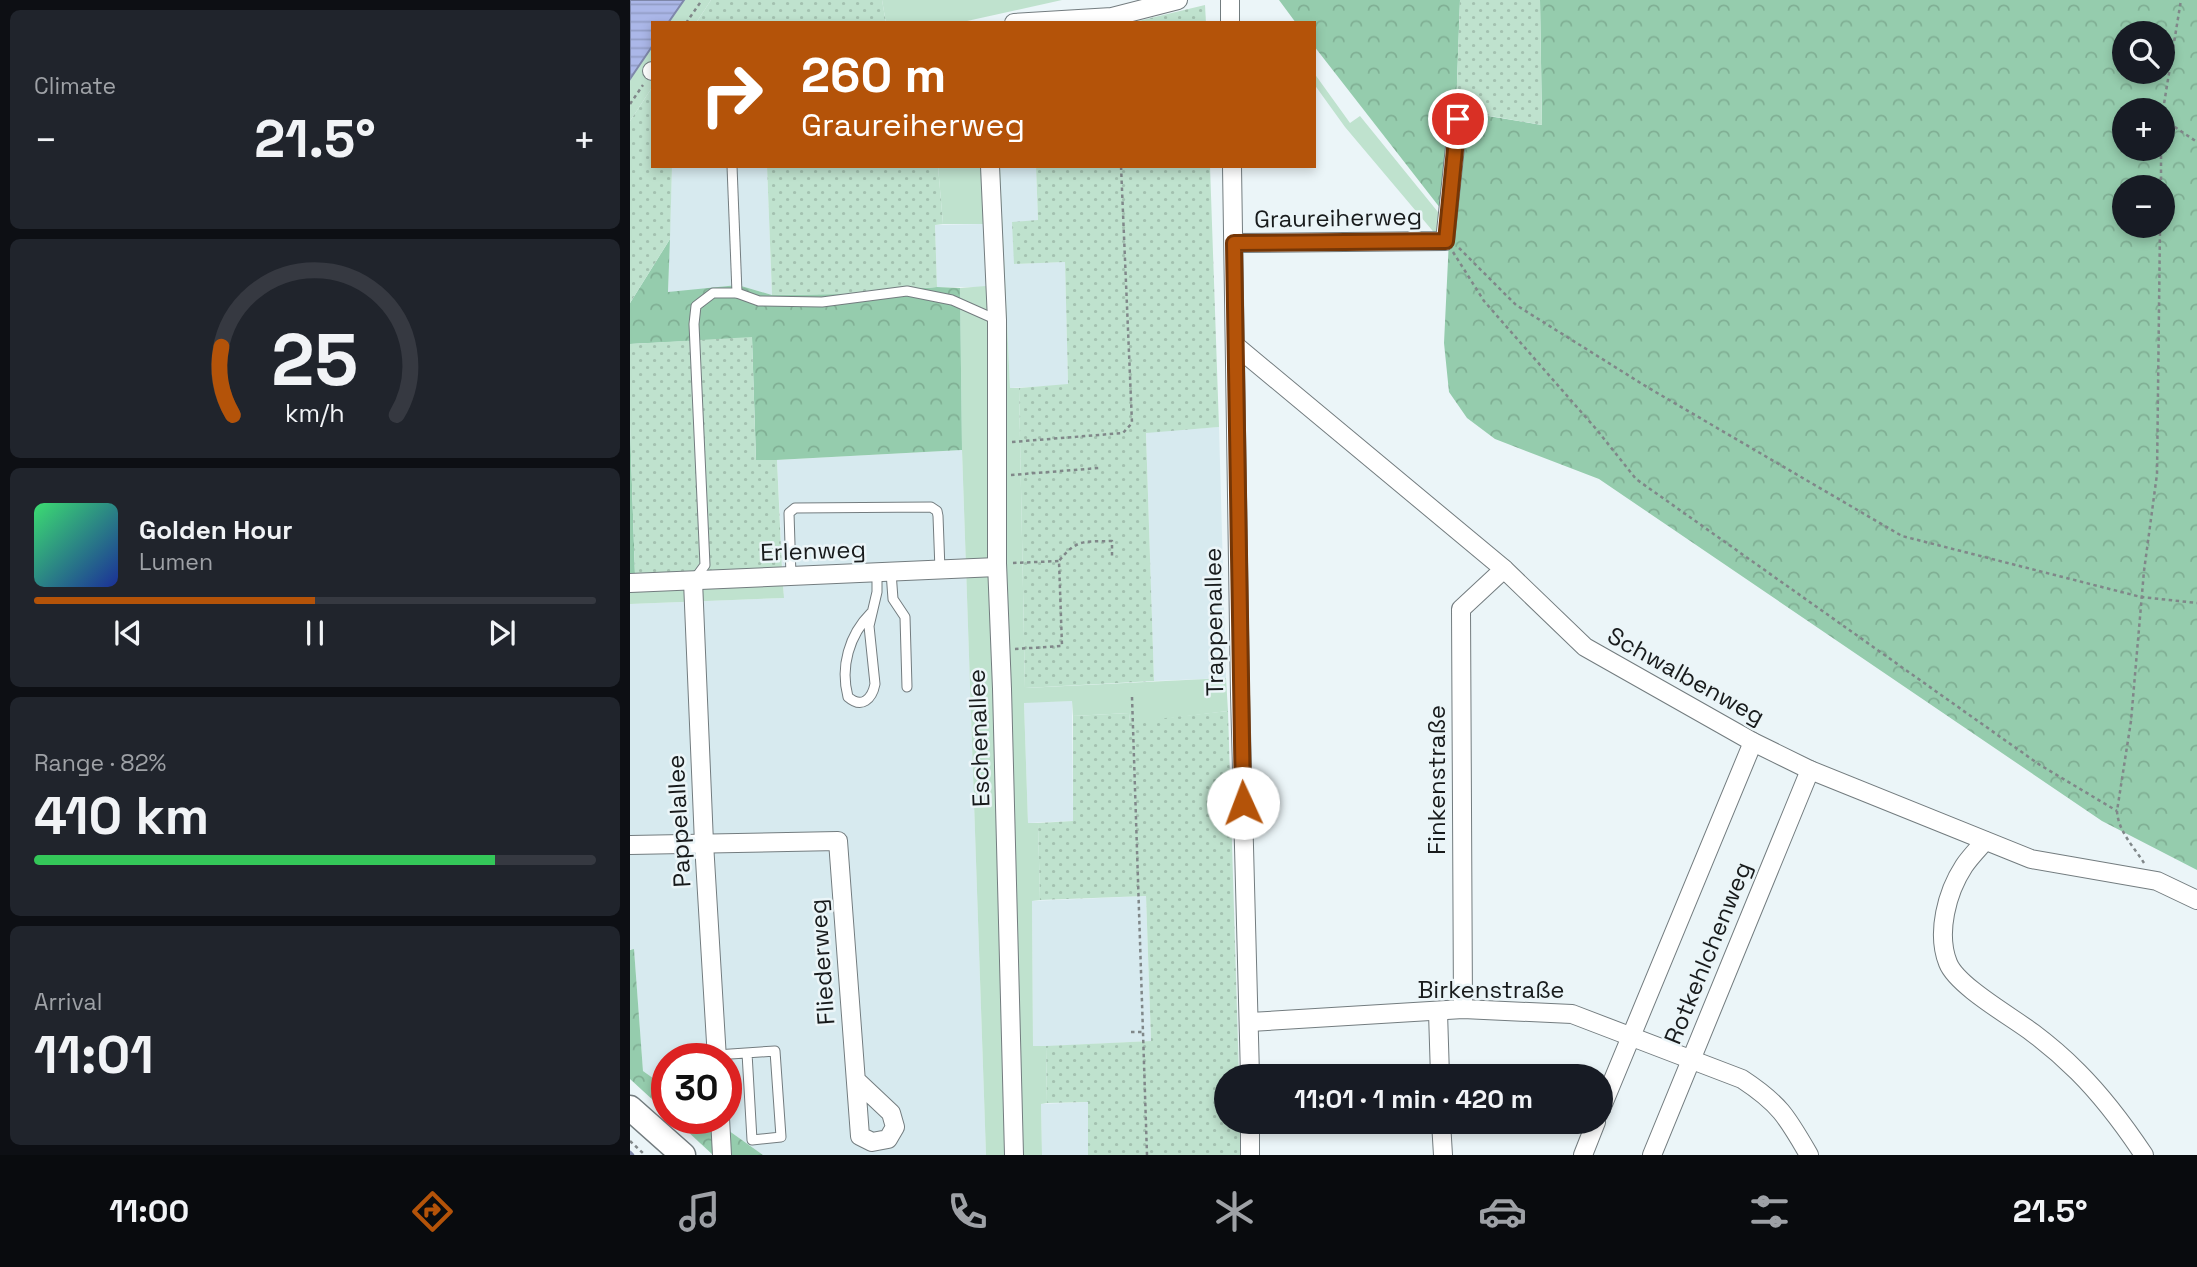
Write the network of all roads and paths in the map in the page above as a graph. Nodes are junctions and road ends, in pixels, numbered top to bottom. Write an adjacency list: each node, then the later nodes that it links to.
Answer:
1 (702, 0): 5 (path)
2 (1178, 0): 6 (street)
3 (1230, 0): 7 (street)
4 (2182, 0): 9 (path)
5 (687, 21)
6 (1047, 21)
7 (1230, 21)
8 (651, 74): 10 (path)
9 (2165, 98)
10 (630, 104)
11 (1458, 119): 19 (street, Graureiherweg)
12 (2175, 126): 13 (path)
13 (2197, 142)
14 (732, 168): 21 (lane)
15 (990, 168): 22 (street, Eschenallee)
16 (1121, 168): 24 (path)
17 (1232, 168): 20 (street, Trappenallee)
18 (2160, 238): 36 (path)
19 (1446, 241): 20 (street, Graureiherweg); 36 (path); 44 (path)
20 (1234, 243): 23 (street, Trappenallee)
21 (737, 293): 22 (lane); 34 (lane)
22 (997, 320): 24 (street, Eschenallee)
23 (1236, 346): 30 (street, Schwalbenweg); 52 (street, Trappenallee)
24 (997, 443): 26 (street, Eschenallee)
25 (1099, 468): 26 (path)
26 (997, 476): 29 (street, Eschenallee)
27 (1112, 558): 28 (path)
28 (1059, 561): 29 (path); 39 (path)
29 (997, 565): 31 (street, Erlenweg); 39 (street, Eschenallee)
30 (1504, 569): 42 (street, Schwalbenweg); 50 (street, Finkenstraße)
31 (940, 570): 32 (street, Erlenweg); 33 (lane)
32 (884, 572): 33 (street, Erlenweg); 38 (lane); 40 (lane)
33 (791, 576): 34 (street, Erlenweg)
34 (693, 581): 35 (street, Erlenweg); 46 (street, Pappelallee)
35 (630, 583)
36 (2141, 597): 37 (path); 44 (path)
37 (2197, 603)
38 (871, 613): 38 (lane)
39 (1001, 650): 73 (street, Eschenallee)
40 (907, 687)
41 (1132, 698): 54 (path)
42 (1753, 742): 43 (street, Schwalbenweg); 55 (street, Rotkehlchenweg)
43 (1810, 770): 45 (street, Schwalbenweg); 59 (street, Rotkehlchenweg)
44 (2117, 811): 48 (path)
45 (1985, 841): 48 (street, Schwalbenweg); 80 (street)
46 (704, 843): 47 (street); 56 (street, Pappelallee); 62 (street, Fliederweg)
47 (630, 845)
48 (2157, 881): 49 (street, Schwalbenweg)
49 (2197, 900)
50 (1463, 1009): 51 (street, Birkenstraße); 55 (street, Birkenstraße)
51 (1438, 1012): 52 (street, Birkenstraße); 61 (street)
52 (1250, 1022): 60 (street, Trappenallee)
53 (1131, 1032): 54 (path)
54 (1144, 1032): 74 (path)
55 (1631, 1037): 59 (street, Birkenstraße); 63 (street, Rotkehlchenweg)
56 (715, 1043)
57 (747, 1053): 57 (lane); 58 (lane)
58 (742, 1054)
59 (1691, 1058): 78 (street, Rotkehlchenweg); 79 (street, Birkenstraße)
60 (1250, 1064)
61 (1440, 1064)
62 (856, 1080)
63 (1613, 1080)
64 (630, 1108): 71 (main road)
65 (721, 1134): 72 (street)
66 (1250, 1134): 75 (street)
67 (1442, 1134): 76 (street)
68 (1591, 1134): 77 (street)
69 (630, 1141): 70 (path)
70 (645, 1155)
71 (684, 1155)
72 (722, 1155)
73 (1014, 1155)
74 (1147, 1155)
75 (1250, 1155)
76 (1443, 1155)
77 (1583, 1155)
78 (1652, 1155)
79 (1809, 1155)
80 (2144, 1155)

